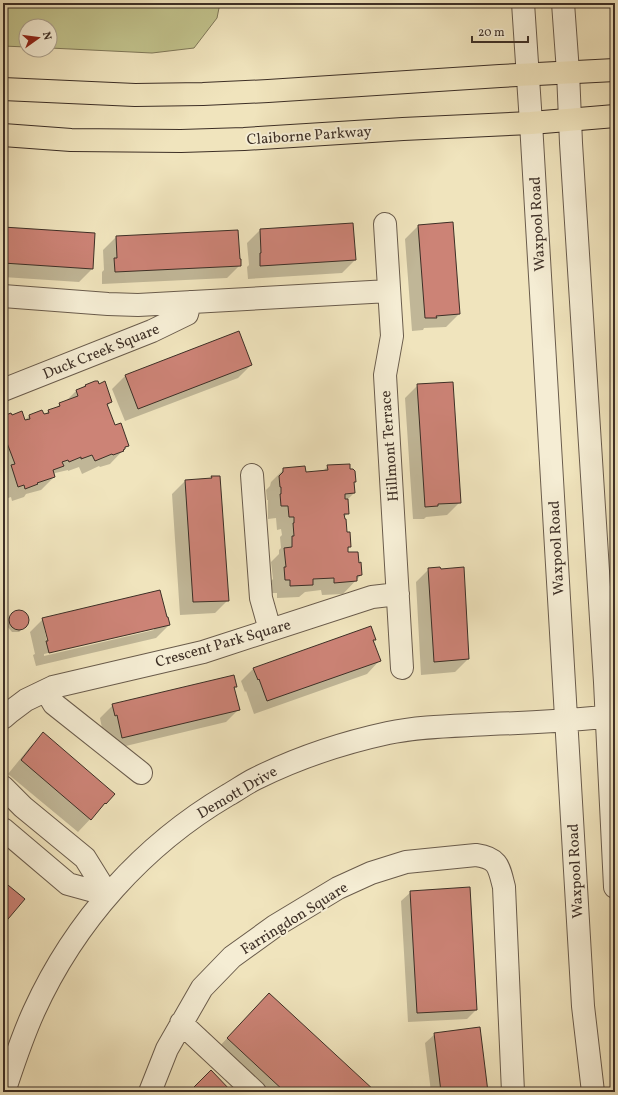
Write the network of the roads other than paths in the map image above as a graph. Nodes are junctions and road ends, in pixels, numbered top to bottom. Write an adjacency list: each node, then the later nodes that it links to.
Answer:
1 (523, 3): 5 (street, Waxpool Road)
2 (563, 3): 4 (street)
3 (615, 70): 4 (main road)
4 (568, 72): 5 (main road); 8 (street)
5 (528, 75): 6 (main road); 9 (street, Waxpool Road)
6 (3, 89)
7 (615, 116): 8 (main road, Claiborne Parkway)
8 (570, 120): 9 (main road, Claiborne Parkway); 22 (street)
9 (531, 123): 10 (main road, Claiborne Parkway); 23 (street, Waxpool Road)
10 (3, 135)
11 (385, 224): 12 (street, Hillmont Terrace)
12 (389, 291): 14 (street, Duck Creek Square); 17 (street, Hillmont Terrace)
13 (3, 296): 14 (street, Duck Creek Square)
14 (190, 302): 15 (street, Duck Creek Square)
15 (3, 390)
16 (252, 475): 18 (street)
17 (398, 594): 18 (street, Crescent Park Square); 19 (street, Hillmont Terrace)
18 (270, 630): 20 (street, Crescent Park Square)
19 (402, 668)
20 (47, 690): 21 (street, Crescent Park Square); 24 (street)
21 (5, 711)
22 (611, 716): 23 (street, Demott Drive); 28 (street)
23 (566, 720): 29 (street, Demott Drive); 35 (street, Waxpool Road)
24 (141, 773)
25 (3, 787): 26 (street)
26 (23, 807): 27 (street); 29 (street)
27 (3, 829): 29 (street)
28 (615, 887)
29 (108, 895): 31 (street, Demott Drive)
30 (181, 1023): 32 (street, Farringdon Square); 33 (street); 34 (street, Farringdon Square)
31 (4, 1092)
32 (150, 1092)
33 (255, 1092)
34 (513, 1092)
35 (593, 1092)

